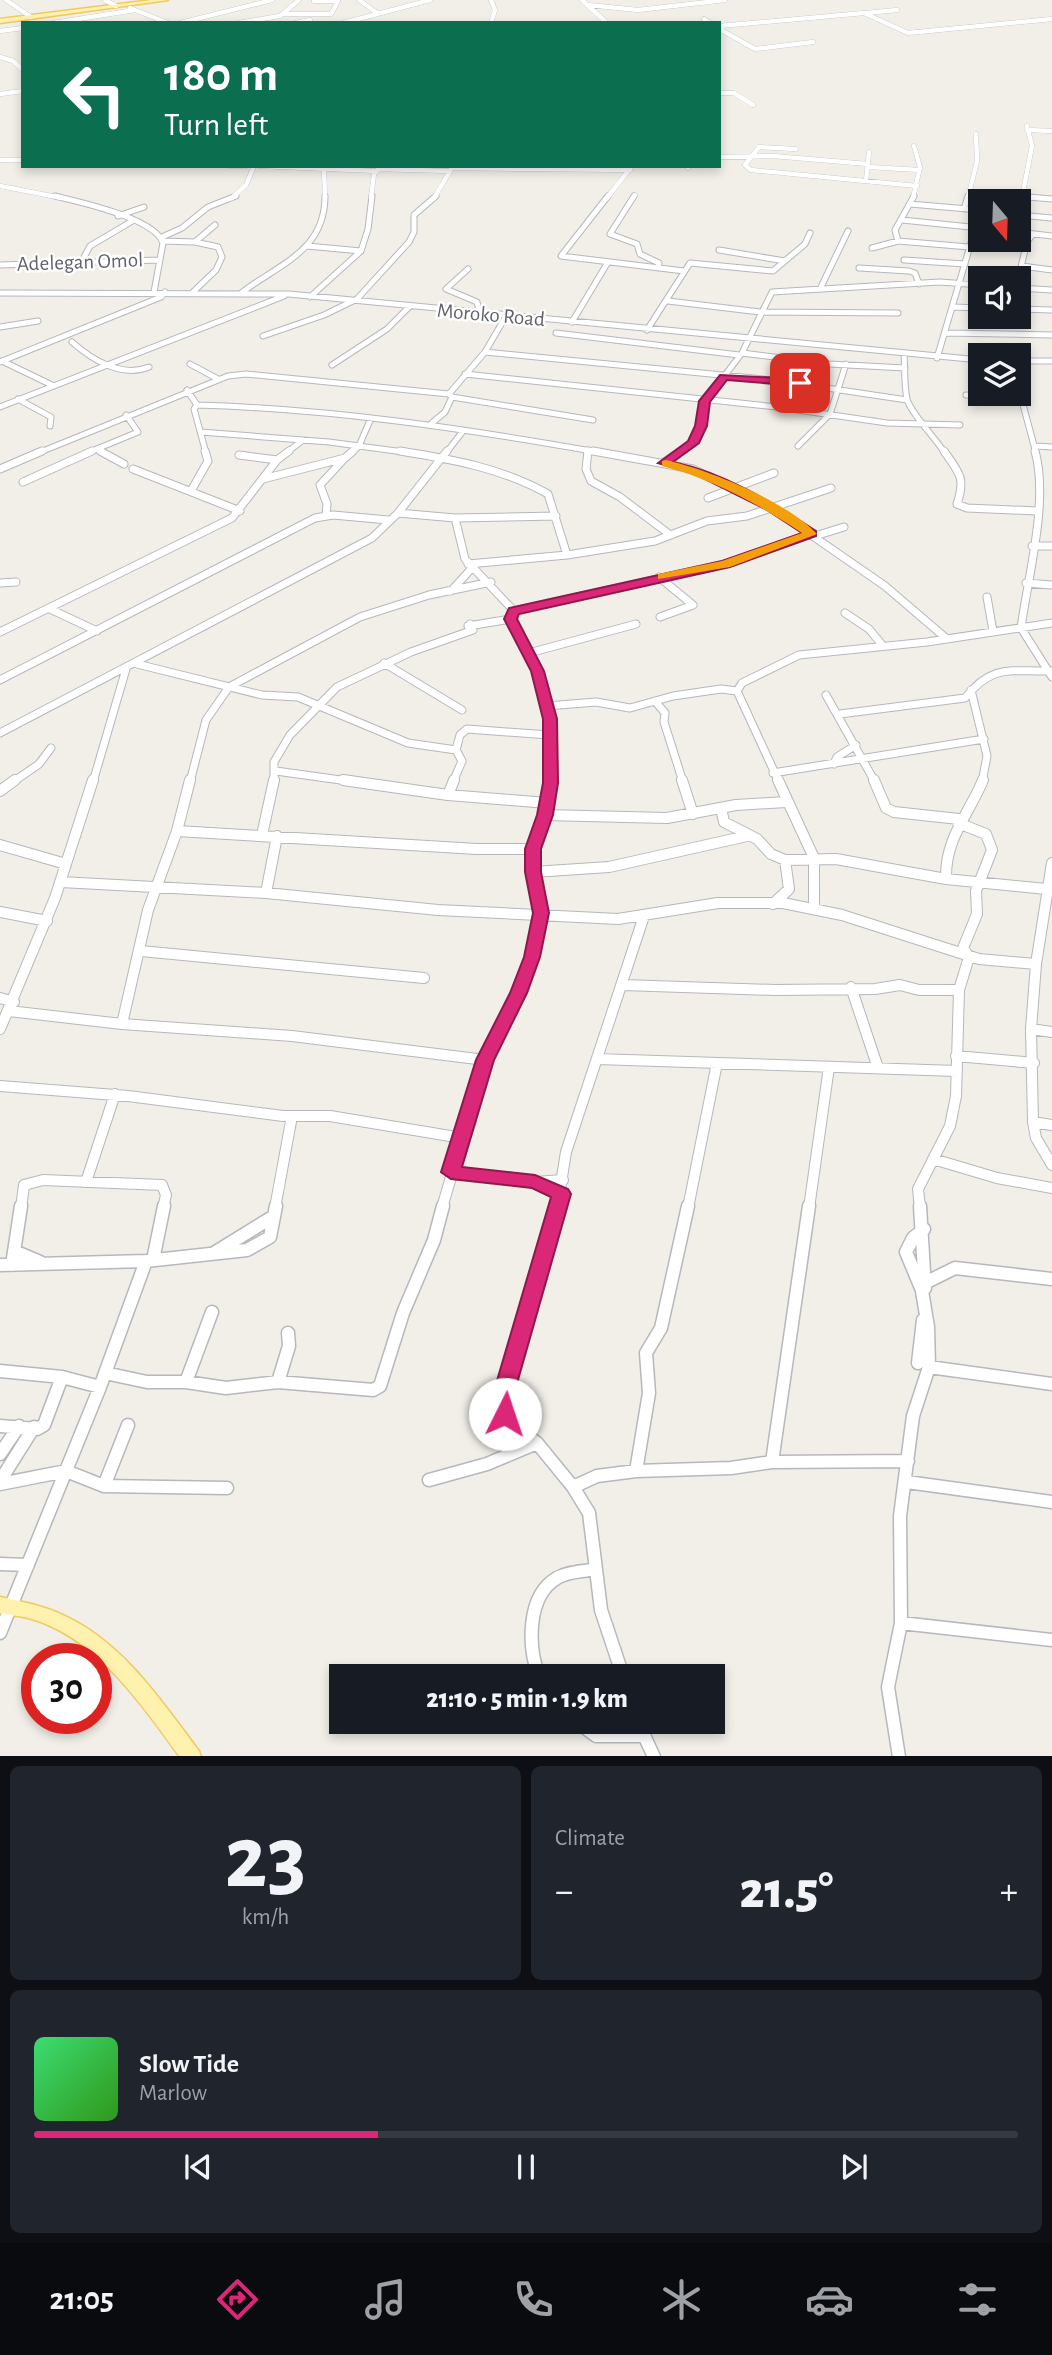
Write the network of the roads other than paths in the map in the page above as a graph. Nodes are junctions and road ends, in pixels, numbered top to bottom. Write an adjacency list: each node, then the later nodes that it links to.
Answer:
1 (6, 0): 24 (street)
2 (107, 0): 14 (street)
3 (165, 0): 14 (main road)
4 (272, 0): 23 (street)
5 (299, 0): 22 (street)
6 (315, 0): 22 (street)
7 (359, 0): 20 (street)
8 (430, 0): 20 (street)
9 (491, 0): 37 (street)
10 (582, 0): 13 (street)
11 (661, 0): 15 (street)
12 (726, 0): 15 (street)
13 (588, 5): 15 (street); 38 (street)
14 (120, 6): 16 (street); 19 (main road)
15 (665, 8)
16 (135, 10): 25 (street); 32 (street)
17 (897, 10): 21 (street)
18 (192, 12): 23 (street)
19 (65, 13): 24 (main road); 25 (street)
20 (377, 13): 36 (street)
21 (864, 13): 27 (street); 40 (street)
22 (283, 14): 34 (street)
23 (210, 16): 33 (street)
24 (31, 17): 29 (main road)
25 (79, 19): 30 (street); 31 (street)
26 (704, 19): 39 (street)
27 (1052, 19)
28 (310, 20): 35 (street)
29 (0, 21)
30 (66, 21)
31 (84, 21)
32 (163, 21)
33 (189, 21)
34 (248, 21)
35 (305, 21)
36 (350, 21)
37 (492, 21)
38 (605, 21)
39 (707, 21)
40 (721, 26)
41 (21, 27): 43 (street)
42 (721, 30): 44 (street)
43 (0, 31)
44 (813, 42)
45 (0, 57): 47 (street)
46 (21, 59): 47 (street)
47 (13, 61): 48 (street)
48 (21, 68)
49 (21, 90): 51 (street)
50 (721, 93): 52 (street)
51 (0, 94)
52 (753, 105)
53 (1052, 131): 74 (street)
54 (976, 134): 73 (street)
55 (914, 146): 69 (street)
56 (796, 149): 59 (street)
57 (869, 152): 62 (street)
58 (721, 157): 59 (street)
59 (748, 158): 62 (street); 70 (street)
60 (0, 160): 61 (street)
61 (21, 160)
62 (868, 166): 69 (street); 70 (street)
63 (253, 168): 94 (street)
64 (324, 168): 68 (street); 97 (street)
65 (452, 168): 66 (street); 68 (street); 132 (street)
66 (483, 168): 67 (street)
67 (631, 168): 107 (street)
68 (379, 169): 101 (street)
69 (919, 170): 72 (street)
70 (866, 181): 72 (street)
71 (0, 186): 83 (street)
72 (917, 186): 79 (street)
73 (971, 189)
74 (1024, 189)
75 (635, 195): 112 (street)
76 (968, 198): 81 (street)
77 (1031, 198): 78 (street)
78 (1052, 199)
79 (910, 204): 81 (street); 87 (street)
80 (144, 207): 83 (street)
81 (964, 209): 82 (street)
82 (968, 209)
83 (118, 216): 86 (street)
84 (1031, 216): 85 (street)
85 (1052, 218)
86 (134, 220): 94 (street); 105 (street)
87 (902, 220): 89 (street); 95 (street)
88 (215, 225): 96 (street)
89 (968, 228)
90 (848, 231): 122 (street)
91 (810, 233): 106 (street)
92 (1033, 234): 93 (street); 111 (street)
93 (1052, 236)
94 (162, 239): 96 (street); 103 (street)
95 (898, 241): 98 (street); 99 (street)
96 (195, 242): 127 (street)
97 (307, 246): 101 (street); 129 (street)
98 (968, 247)
99 (872, 248)
100 (719, 250): 106 (street)
101 (361, 251): 131 (street)
102 (969, 252): 109 (street)
103 (159, 260): 105 (street, Adelegan Omol); 125 (street)
104 (904, 260): 108 (street)
105 (82, 261): 110 (street, Adelegan Omol)
106 (785, 261): 117 (street)
107 (608, 262): 112 (street); 144 (street)
108 (945, 264): 109 (street); 118 (street)
109 (965, 264): 118 (street)
110 (0, 265)
111 (1022, 266)
112 (658, 267): 117 (street)
113 (1031, 267): 116 (street)
114 (859, 268): 120 (street)
115 (468, 270): 141 (street)
116 (1052, 270)
117 (684, 271): 133 (street)
118 (963, 274): 119 (street)
119 (960, 283): 120 (street); 121 (street); 135 (street)
120 (919, 284): 122 (street)
121 (968, 284)
122 (820, 289): 139 (street)
123 (1031, 289): 124 (street)
124 (1052, 290)
125 (155, 292): 126 (street, Moroko Road); 128 (street, Moroko Road)
126 (165, 292): 127 (street, Moroko Road); 158 (street)
127 (193, 292): 129 (street, Moroko Road)
128 (0, 293)
129 (240, 294): 130 (street, Moroko Road)
130 (289, 294): 131 (street, Moroko Road); 161 (street)
131 (310, 296): 132 (street, Moroko Road)
132 (352, 301): 134 (street, Moroko Road); 150 (street)
133 (668, 301): 139 (street); 146 (street)
134 (409, 307): 141 (street, Moroko Road); 164 (street)
135 (954, 307): 136 (street); 148 (street)
136 (968, 308)
137 (1031, 309): 138 (street)
138 (1052, 310)
139 (760, 312): 140 (street); 151 (street)
140 (898, 313)
141 (481, 314): 142 (street, Moroko Road)
142 (506, 316): 144 (street, Moroko Road); 153 (street)
143 (37, 321): 145 (street)
144 (572, 322): 146 (street, Moroko Road)
145 (0, 327)
146 (647, 330): 151 (street, Moroko Road)
147 (556, 332): 154 (street)
148 (946, 333): 149 (street); 156 (street)
149 (1052, 335)
150 (263, 336)
151 (749, 340): 154 (street); 155 (street, Moroko Road)
152 (72, 342): 161 (street)
153 (485, 352): 167 (street); 168 (street)
154 (740, 354): 163 (street); 168 (street)
155 (904, 354): 156 (street, Moroko Road); 166 (street)
156 (937, 358): 157 (street, Moroko Road)
157 (968, 359)
158 (1, 361): 170 (street)
159 (1031, 361): 160 (street)
160 (1052, 361)
161 (111, 364): 165 (street); 170 (street)
162 (190, 364): 169 (street)
163 (846, 364): 166 (street); 172 (street)
164 (332, 365)
165 (149, 367)
166 (905, 368): 175 (street)
167 (465, 374): 173 (street); 176 (street)
168 (724, 377): 172 (street); 176 (street)
169 (218, 379): 171 (street); 173 (street)
170 (54, 386): 174 (street)
171 (187, 390): 177 (street); 181 (street)
172 (837, 391): 175 (street); 180 (street)
173 (451, 396): 183 (street); 184 (street)
174 (18, 399): 179 (street); 187 (street)
175 (907, 400): 185 (street)
176 (705, 401): 180 (street); 201 (street)
177 (197, 405): 182 (street); 189 (street)
178 (1024, 406): 193 (street)
179 (0, 407)
180 (830, 414): 185 (street); 192 (street)
181 (126, 415): 196 (street); 204 (street)
182 (371, 418): 184 (street); 191 (street)
183 (593, 420)
184 (432, 423): 188 (street)
185 (926, 425): 186 (street); 214 (street)
186 (960, 425)
187 (50, 426)
188 (463, 431): 195 (street); 199 (street)
189 (201, 432): 190 (street); 210 (street)
190 (303, 440): 191 (street); 200 (street)
191 (359, 446): 198 (street); 199 (street)
192 (798, 446)
193 (1035, 446): 194 (street); 214 (street)
194 (1052, 447)
195 (588, 450): 201 (street); 221 (street)
196 (100, 451): 202 (street); 207 (street)
197 (239, 456): 200 (street)
198 (345, 458): 206 (street); 216 (street)
199 (442, 459): 215 (street); 217 (street)
200 (277, 460): 206 (street)
201 (663, 463): 209 (street)
202 (124, 464)
203 (133, 468): 210 (street)
204 (0, 469)
205 (774, 472): 209 (street)
206 (262, 479): 213 (street)
207 (23, 482)
208 (831, 488): 212 (street)
209 (735, 489): 211 (street); 212 (street)
210 (191, 491): 213 (street)
211 (708, 498)
212 (771, 507): 221 (street); 222 (street)
213 (241, 508): 235 (street)
214 (1037, 511): 223 (street)
215 (398, 513): 218 (street); 219 (street)
216 (327, 515): 219 (street); 242 (street)
217 (556, 516): 218 (street); 225 (street)
218 (455, 518): 226 (street)
219 (388, 520): 249 (street)
220 (844, 527): 222 (street)
221 (669, 534): 225 (street)
222 (813, 535): 227 (street); 245 (street)
223 (1032, 546): 224 (street); 231 (street)
224 (1052, 546)
225 (567, 555): 226 (street)
226 (470, 566): 229 (street); 233 (street)
227 (659, 577): 237 (street); 238 (street)
228 (16, 582): 230 (street)
229 (491, 582): 233 (street); 237 (street)
230 (0, 583)
231 (1026, 583): 232 (street); 241 (street)
232 (1052, 585)
233 (451, 591): 253 (street)
234 (987, 597): 243 (street)
235 (50, 609): 242 (street); 244 (street)
236 (845, 613): 246 (street)
237 (512, 615): 247 (street); 248 (street)
238 (660, 617)
239 (1052, 623): 241 (street)
240 (636, 624): 247 (street)
241 (1021, 628): 243 (street); 251 (street)
242 (97, 631): 252 (street)
243 (993, 631): 245 (street)
244 (0, 632)
245 (947, 639): 246 (street)
246 (883, 646): 255 (street)
247 (530, 653): 259 (street)
248 (384, 663): 258 (street); 260 (street)
249 (136, 664): 250 (street); 253 (street)
250 (125, 669): 262 (street); 291 (street)
251 (1051, 673): 254 (street)
252 (0, 680)
253 (229, 687): 258 (street); 282 (street)
254 (971, 688): 261 (street); 264 (street)
255 (737, 691): 257 (street); 271 (street)
256 (826, 695): 261 (street)
257 (655, 701): 259 (street); 279 (street)
258 (316, 706): 267 (street); 270 (street)
259 (547, 706): 263 (street)
260 (461, 710)
261 (839, 714): 265 (street)
262 (0, 733)
263 (549, 735): 267 (street); 277 (street)
264 (984, 739): 268 (street); 281 (street)
265 (856, 745): 268 (street); 269 (street)
266 (51, 748): 274 (street)
267 (456, 750): 275 (street)
268 (865, 761): 269 (street); 281 (street)
269 (834, 764): 271 (street)
270 (276, 771): 272 (street); 273 (street)
271 (773, 773): 276 (street)
272 (290, 775): 273 (street); 275 (street)
273 (274, 784): 283 (street)
274 (0, 791)
275 (448, 795): 277 (street)
276 (786, 802): 278 (street); 288 (street)
277 (547, 803): 280 (street)
278 (720, 808): 279 (street); 285 (street)
279 (693, 814): 280 (street)
280 (545, 815): 287 (street)
281 (958, 821): 293 (street); 294 (street)
282 (177, 831): 283 (street); 296 (street)
283 (262, 835): 284 (street)
284 (277, 836): 287 (street); 298 (street)
285 (747, 836): 289 (street); 292 (street)
286 (0, 845): 291 (street)
287 (533, 849): 292 (street)
288 (814, 859): 289 (street); 293 (street); 300 (street)
289 (785, 860): 299 (street)
290 (1052, 863): 297 (street)
291 (66, 864): 295 (street)
292 (533, 872): 302 (street)
293 (946, 879): 294 (street)
294 (981, 881): 297 (street); 306 (street)
295 (61, 883): 296 (street); 304 (street)
296 (157, 888): 298 (street); 305 (street)
297 (1046, 889): 307 (street)
298 (266, 893): 302 (street)
299 (773, 904): 300 (street); 303 (street)
300 (814, 908): 306 (street)
301 (0, 912): 304 (street)
302 (541, 913): 303 (street); 320 (street)
303 (643, 919): 309 (street)
304 (47, 921): 313 (street)
305 (141, 951): 308 (street); 314 (street)
306 (969, 957): 307 (street); 311 (street)
307 (1036, 964): 316 (street)
308 (424, 978)
309 (623, 985): 310 (street); 319 (street)
310 (851, 987): 311 (street); 324 (street)
311 (959, 990): 318 (street)
312 (0, 998): 313 (street)
313 (12, 1007): 314 (street); 315 (street)
314 (122, 1024): 320 (street)
315 (0, 1029)
316 (1031, 1029): 317 (street); 322 (street)
317 (1052, 1032)
318 (956, 1056): 322 (street); 325 (street)
319 (597, 1059): 321 (street); 335 (street)
320 (485, 1060): 331 (street)
321 (717, 1063): 323 (street); 370 (street)
322 (1034, 1063): 329 (street)
323 (829, 1067): 324 (street); 368 (street)
324 (878, 1069): 325 (street)
325 (957, 1071): 332 (street)
326 (0, 1086): 327 (street)
327 (115, 1094): 328 (street); 336 (street)
328 (292, 1116): 331 (street); 340 (street)
329 (1033, 1122): 330 (street); 333 (street)
330 (1052, 1125)
331 (462, 1138): 334 (street)
332 (933, 1159): 338 (street); 341 (street)
333 (1052, 1164)
334 (451, 1172): 337 (street); 358 (street)
335 (563, 1180): 337 (street); 339 (street)
336 (86, 1182): 343 (street); 346 (street)
337 (535, 1182): 339 (street)
338 (1052, 1188)
339 (561, 1194): 365 (street)
340 (274, 1216): 342 (street); 344 (street)
341 (924, 1229): 350 (street); 350 (street)
342 (238, 1240): 344 (street); 345 (street)
343 (14, 1251): 347 (street); 348 (street)
344 (230, 1253): 345 (street)
345 (212, 1254): 346 (street)
346 (150, 1261): 347 (street); 355 (street)
347 (45, 1264): 348 (street)
348 (6, 1265)
349 (1052, 1279): 350 (street)
350 (925, 1290): 353 (street)
351 (212, 1312): 357 (street)
352 (288, 1333): 358 (street)
353 (923, 1365): 359 (street); 367 (street)
354 (0, 1371): 356 (street)
355 (105, 1373): 357 (street); 360 (street)
356 (62, 1377): 360 (street); 364 (street)
357 (186, 1382): 358 (street)
358 (278, 1382)
359 (1052, 1384)
360 (100, 1387): 369 (street)
361 (128, 1425): 374 (street)
362 (0, 1426): 363 (street)
363 (19, 1426): 364 (street); 366 (street)
364 (34, 1427): 372 (street)
365 (537, 1444): 371 (street); 375 (street)
366 (0, 1454)
367 (908, 1461): 368 (street); 373 (street)
368 (772, 1462): 370 (street)
369 (66, 1471): 372 (street); 374 (street); 379 (street)
370 (636, 1471): 375 (street)
371 (429, 1480)
372 (0, 1482)
373 (907, 1482): 377 (street); 382 (street)
374 (104, 1486): 376 (street)
375 (573, 1487): 380 (street)
376 (227, 1488)
377 (1052, 1502)
378 (0, 1564): 379 (street)
379 (28, 1566): 381 (street)
380 (594, 1569): 385 (street); 386 (street)
381 (6, 1606): 383 (street); 389 (main road)
382 (901, 1623): 384 (street); 391 (street)
383 (0, 1633)
384 (1052, 1640)
385 (534, 1664)
386 (619, 1664)
387 (593, 1734): 388 (street)
388 (643, 1736): 390 (street)
389 (192, 1756)
390 (654, 1756)
391 (899, 1756)

